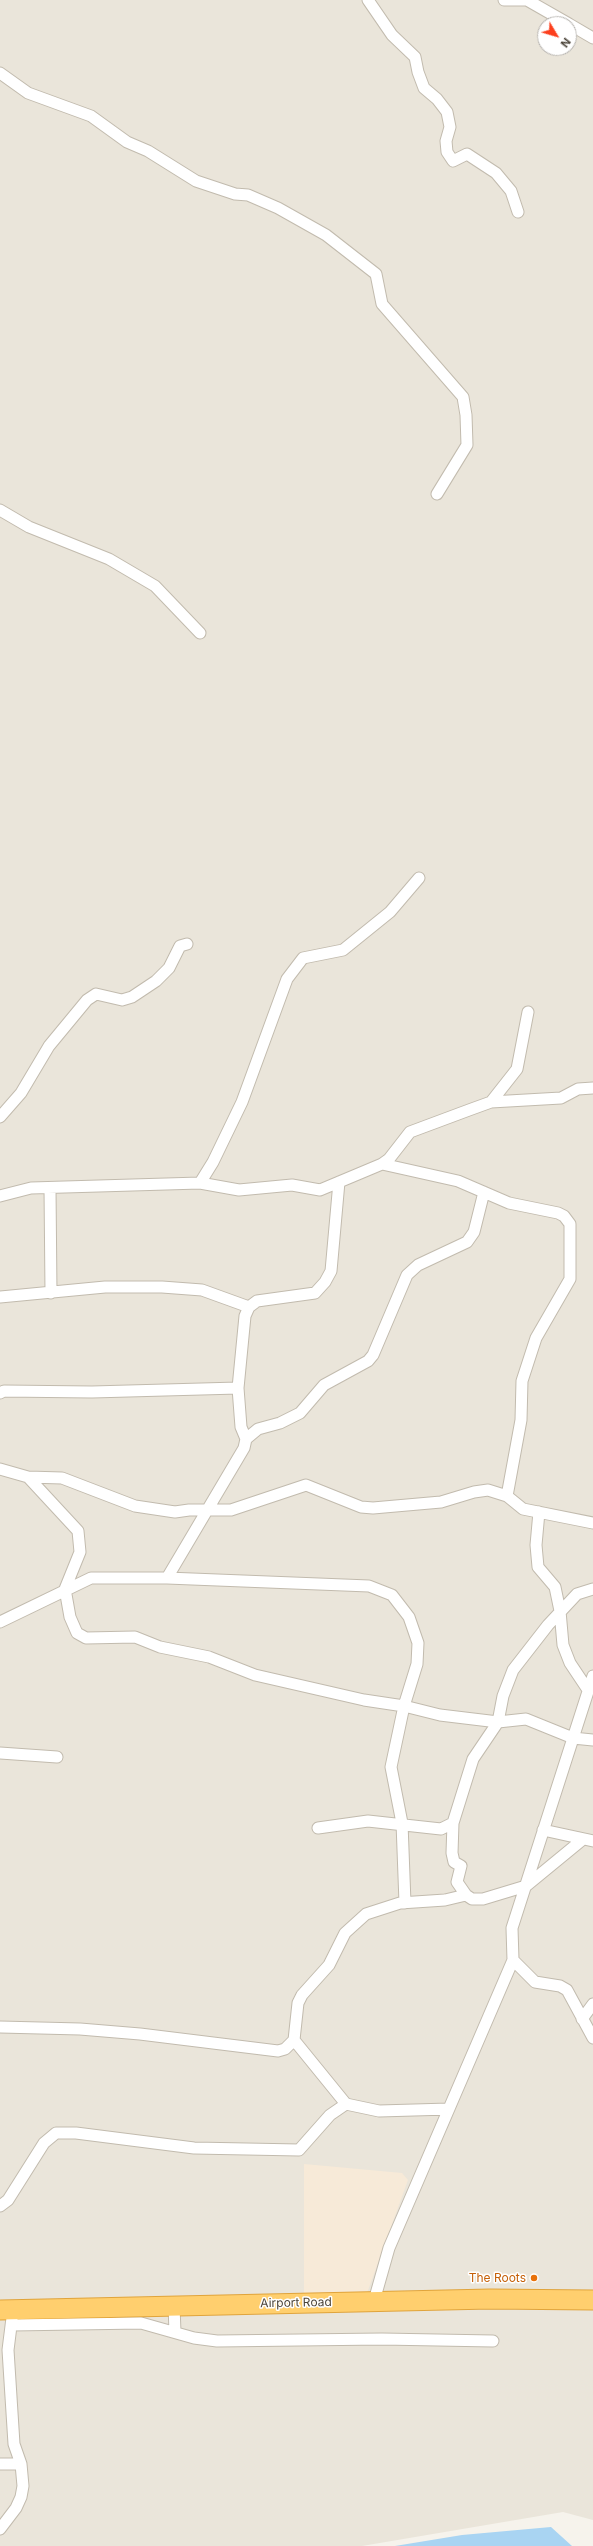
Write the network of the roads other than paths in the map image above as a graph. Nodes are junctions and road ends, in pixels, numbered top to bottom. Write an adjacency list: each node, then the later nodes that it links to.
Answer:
1 (368, 0): 7 (street)
2 (504, 0): 3 (street)
3 (555, 16)
4 (577, 29): 5 (street)
5 (593, 38)
6 (0, 73): 8 (street)
7 (518, 212)
8 (437, 494)
9 (0, 510): 10 (street)
10 (200, 633)
11 (420, 878): 19 (street)
12 (187, 944): 16 (street)
13 (528, 1012): 15 (street)
14 (593, 1088): 15 (street)
15 (491, 1102): 17 (street)
16 (0, 1117)
17 (382, 1164): 18 (street); 21 (street)
18 (339, 1182): 19 (street); 25 (street)
19 (200, 1183): 20 (street)
20 (50, 1188): 22 (street); 23 (street)
21 (484, 1192): 28 (street); 31 (street)
22 (0, 1196)
23 (50, 1293): 24 (street); 25 (street)
24 (0, 1297)
25 (249, 1307): 26 (street)
26 (238, 1388): 27 (street); 28 (street)
27 (0, 1393)
28 (246, 1439): 32 (street)
29 (0, 1470): 30 (street)
30 (28, 1477): 32 (street); 36 (street)
31 (507, 1496): 32 (street); 33 (street)
32 (207, 1510): 35 (street)
33 (539, 1512): 34 (street); 38 (street)
34 (593, 1523)
35 (167, 1578): 36 (street); 42 (street)
36 (65, 1589): 39 (street); 42 (street)
37 (593, 1589): 38 (street)
38 (560, 1611): 41 (street); 43 (street)
39 (0, 1622)
40 (593, 1676): 41 (street)
41 (588, 1690): 44 (street)
42 (404, 1706): 43 (street); 48 (street)
43 (498, 1722): 44 (street); 49 (street)
44 (573, 1738): 45 (street); 51 (street)
45 (593, 1740)
46 (0, 1753): 47 (street)
47 (57, 1757)
48 (402, 1823): 49 (street); 50 (street); 55 (street)
49 (453, 1823): 54 (street)
50 (318, 1828)
51 (543, 1830): 52 (street); 53 (street)
52 (587, 1841): 53 (street)
53 (526, 1886): 54 (street); 56 (street)
54 (466, 1896): 55 (street)
55 (404, 1903): 61 (street)
56 (513, 1960): 58 (street); 63 (street)
57 (593, 2004): 58 (street)
58 (582, 2019): 60 (street)
59 (0, 2027): 61 (street)
60 (593, 2038)
61 (294, 2040): 62 (street)
62 (346, 2104): 63 (street); 64 (street)
63 (449, 2110): 66 (street)
64 (0, 2206)
65 (593, 2300): 66 (highway, Airport Road)
66 (374, 2301): 67 (highway, Airport Road)
67 (174, 2306): 68 (highway, Airport Road); 69 (street)
68 (8, 2315): 69 (street); 72 (street)
69 (175, 2332): 70 (street)
70 (494, 2341)
71 (0, 2464): 72 (street)
72 (21, 2464): 73 (street)
73 (0, 2529)

